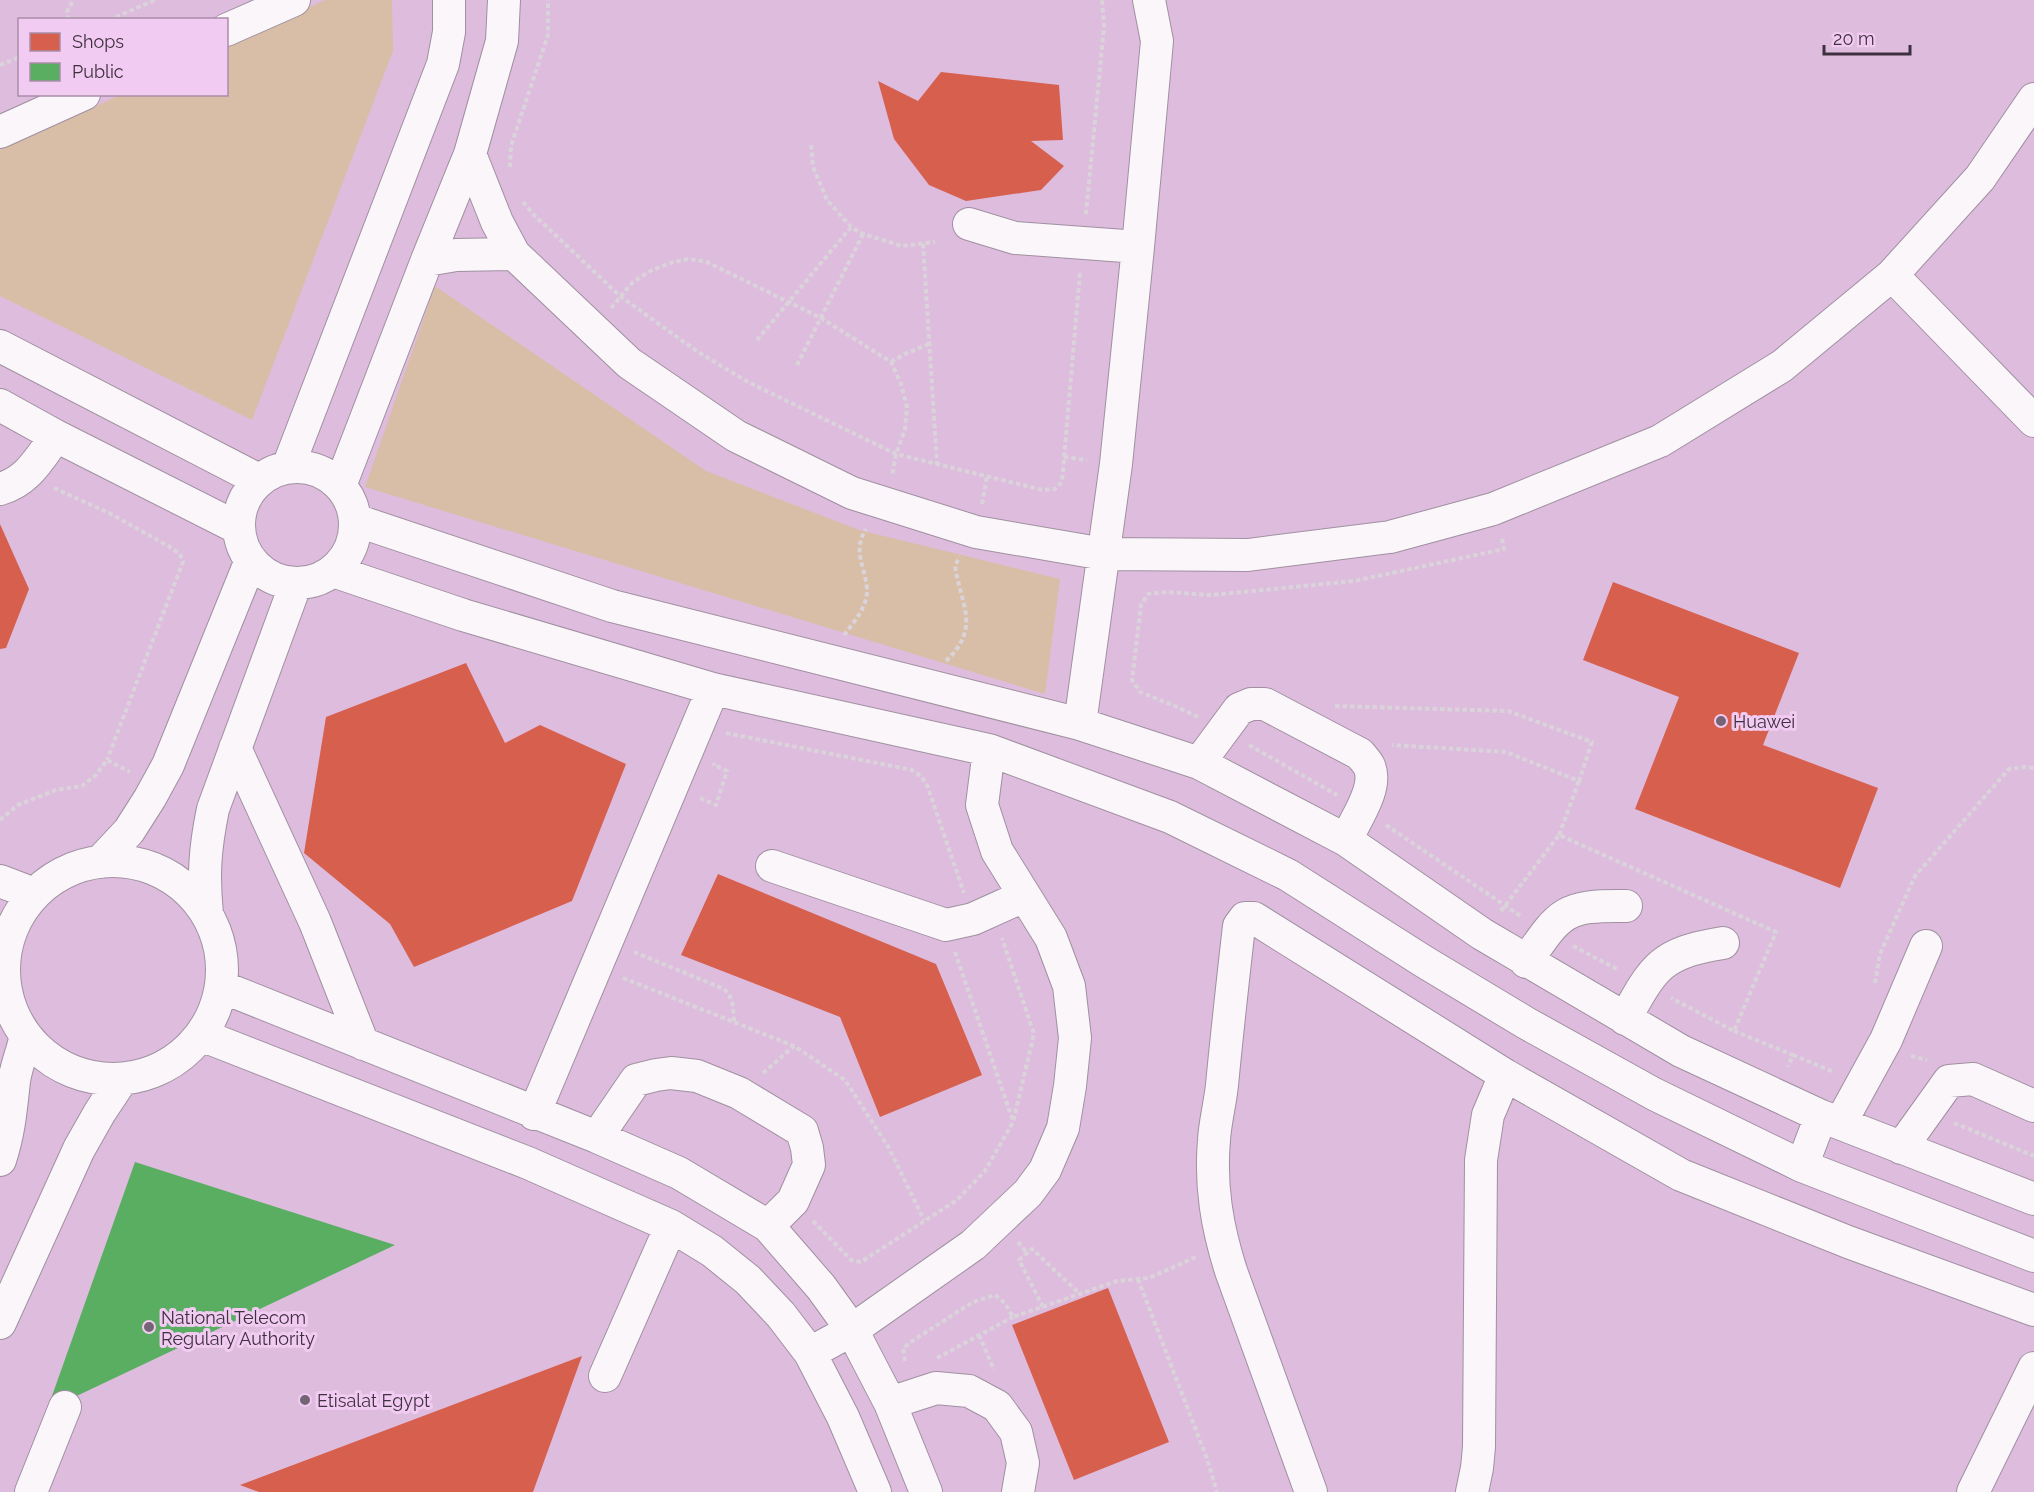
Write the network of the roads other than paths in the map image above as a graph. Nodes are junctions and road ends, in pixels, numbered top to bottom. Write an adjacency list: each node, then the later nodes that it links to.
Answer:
1 (294, 0): 5 (street)
2 (449, 0): 19 (street)
3 (504, 0): 9 (street)
4 (1149, 0): 11 (street)
5 (228, 29)
6 (80, 96): 8 (street)
7 (2034, 99): 14 (street)
8 (0, 132)
9 (470, 154): 12 (street); 13 (street)
10 (969, 224): 11 (street)
11 (1138, 247): 25 (street)
12 (514, 254): 13 (street); 25 (street)
13 (427, 260): 22 (street)
14 (1892, 274): 17 (street); 25 (street)
15 (0, 346): 20 (street)
16 (0, 405): 18 (street)
17 (2034, 421)
18 (56, 436): 21 (street); 24 (street)
19 (288, 467): 20 (street); 22 (street)
20 (259, 480): 24 (street)
21 (13, 482)
22 (340, 486): 23 (street)
23 (356, 520): 27 (street); 30 (street)
24 (238, 528): 26 (street)
25 (1104, 554): 30 (street)
26 (251, 560): 28 (street); 35 (street)
27 (333, 571): 28 (street); 29 (street)
28 (297, 583): 31 (street)
29 (713, 689): 32 (street); 54 (street)
30 (1080, 724): 33 (street)
31 (235, 748): 41 (street); 50 (street)
32 (989, 750): 39 (street); 59 (street)
33 (1199, 763): 34 (street); 34 (street)
34 (1346, 840): 45 (street)
35 (100, 862): 38 (street); 41 (street)
36 (772, 866): 39 (street)
37 (0, 881): 38 (street)
38 (34, 894): 42 (street)
39 (1024, 896): 66 (street)
40 (1626, 906): 45 (street)
41 (207, 914): 46 (street)
42 (4, 941): 49 (street)
43 (1723, 943): 47 (street)
44 (1926, 946): 55 (street)
45 (1526, 962): 47 (street)
46 (222, 987): 48 (street); 50 (street)
47 (1625, 1019): 55 (street)
48 (201, 1035): 52 (street); 61 (street)
49 (25, 1039): 52 (street); 58 (street)
50 (363, 1044): 54 (street)
51 (1505, 1075): 64 (street); 76 (street); 77 (street)
52 (122, 1079): 65 (street)
53 (2034, 1106): 57 (street)
54 (534, 1114): 56 (street)
55 (1831, 1119): 57 (street); 59 (street)
56 (597, 1137): 62 (street); 62 (street)
57 (1901, 1148): 60 (street)
58 (0, 1160)
59 (1802, 1166): 63 (street)
60 (2034, 1199)
61 (671, 1226): 67 (street); 69 (street)
62 (768, 1226): 66 (street)
63 (2034, 1256)
64 (2034, 1310)
65 (0, 1323)
66 (852, 1330): 67 (street); 70 (street)
67 (810, 1353): 73 (street)
68 (2034, 1368): 78 (street)
69 (604, 1376)
70 (890, 1403): 74 (street); 75 (street)
71 (65, 1407): 72 (street)
72 (31, 1492)
73 (875, 1492)
74 (927, 1492)
75 (1018, 1492)
76 (1311, 1492)
77 (1472, 1492)
78 (1973, 1492)

